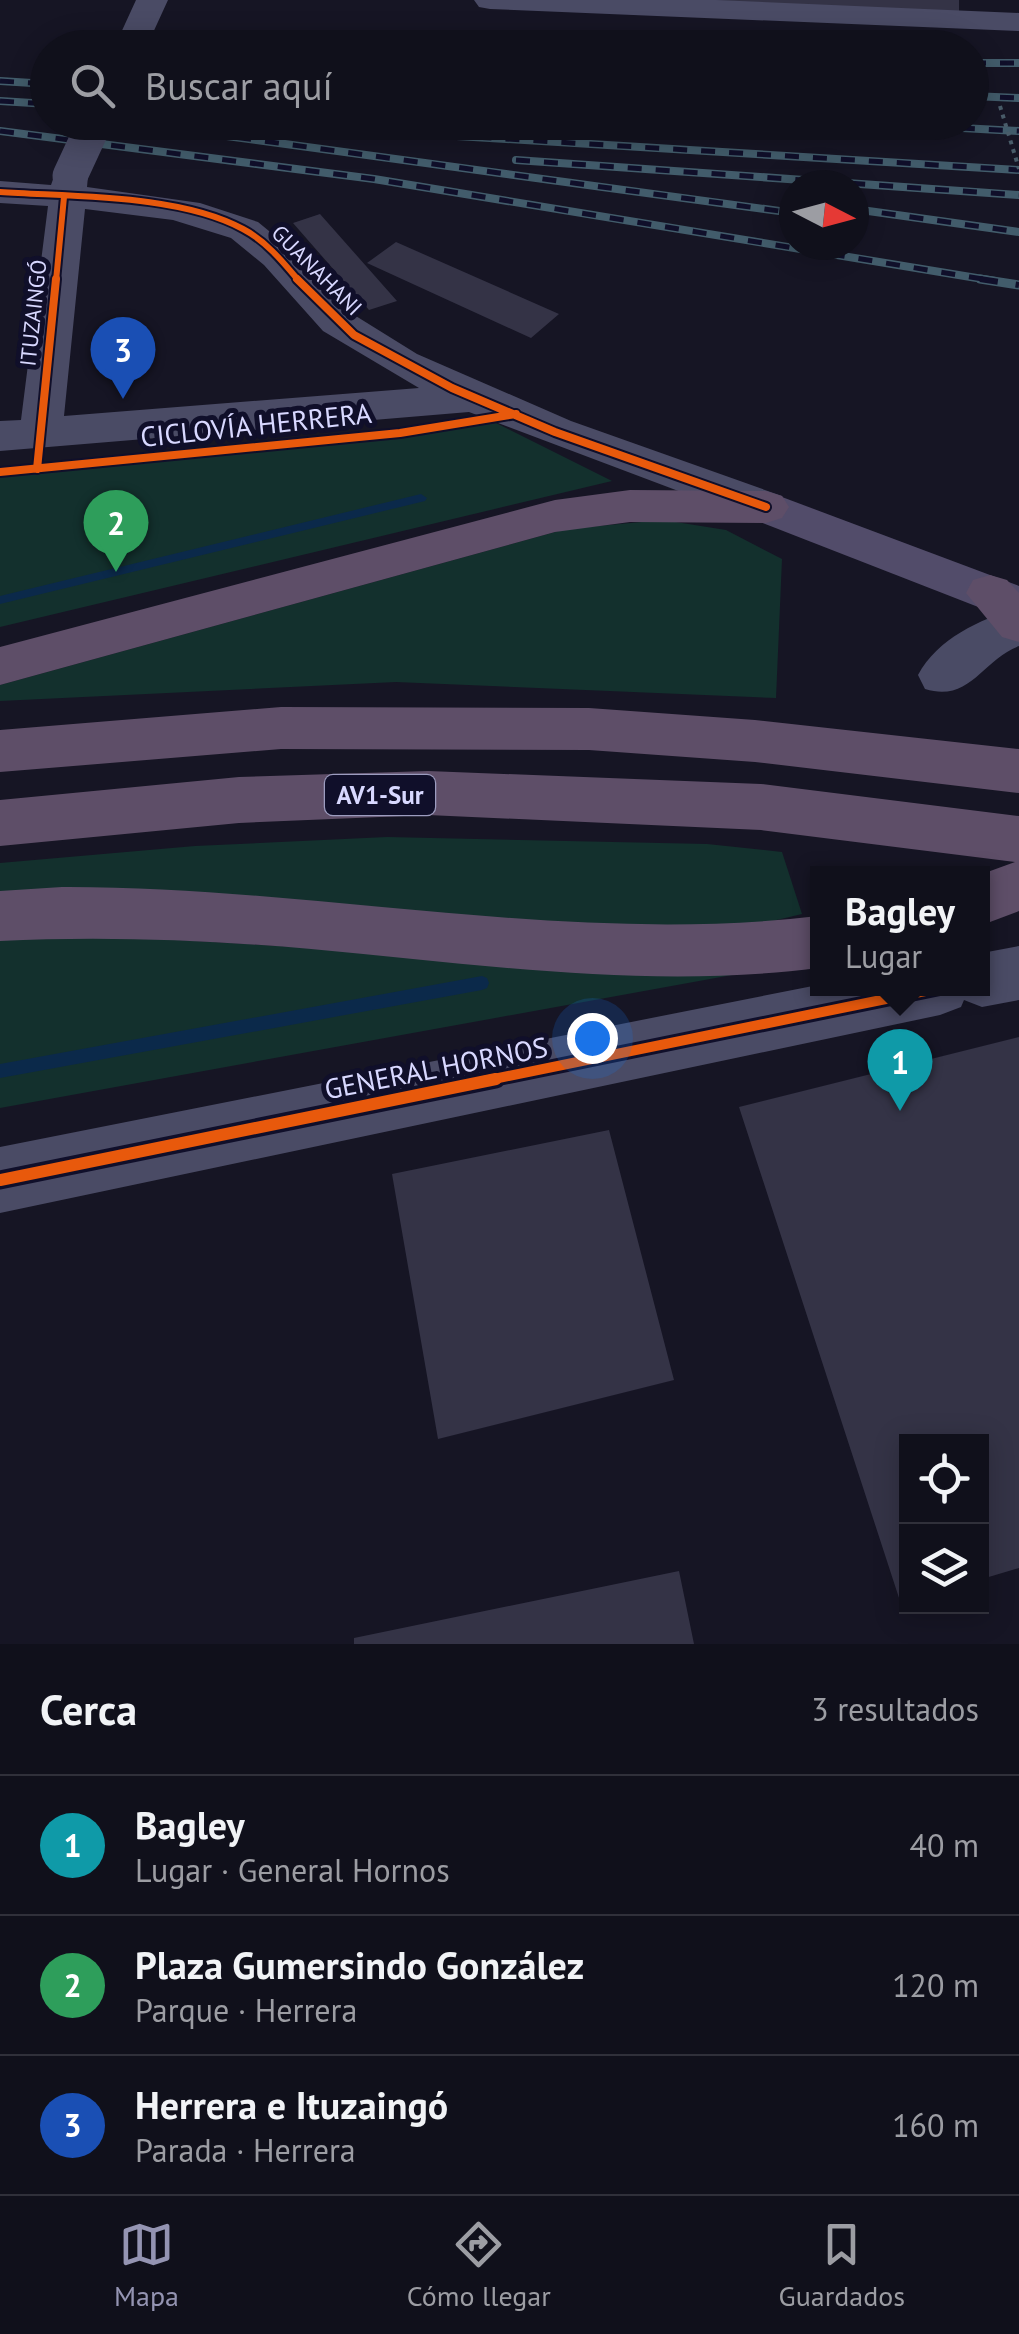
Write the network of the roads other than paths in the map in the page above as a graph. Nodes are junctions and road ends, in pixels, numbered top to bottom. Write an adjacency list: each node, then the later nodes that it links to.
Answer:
1 (490, 0): 3 (street)
2 (150, 6): 5 (street)
3 (988, 10): 4 (street)
4 (1019, 22)
5 (139, 30)
6 (87, 140): 7 (street, ITUZAINGÓ, bridge)
7 (67, 187): 8 (street, GUANAHANI); 9 (street, GUANAHANI); 10 (street, ITUZAINGÓ)
8 (0, 192)
9 (474, 398): 10 (street); 11 (street, GUANAHANI)
10 (21, 434)
11 (766, 507): 12 (main road); 13 (highway)
12 (1012, 612): 14 (street)
13 (0, 666)
14 (943, 675)
15 (0, 751): 16 (highway)
16 (1019, 771)
17 (0, 823): 18 (highway, AV1-Sur)
18 (1019, 839)
19 (1019, 885): 20 (highway)
20 (990, 897)
21 (0, 916): 22 (highway)
22 (810, 943)
23 (1019, 972): 24 (street)
24 (990, 978)
25 (901, 996): 26 (street, GENERAL HORNOS)
26 (0, 1180)

